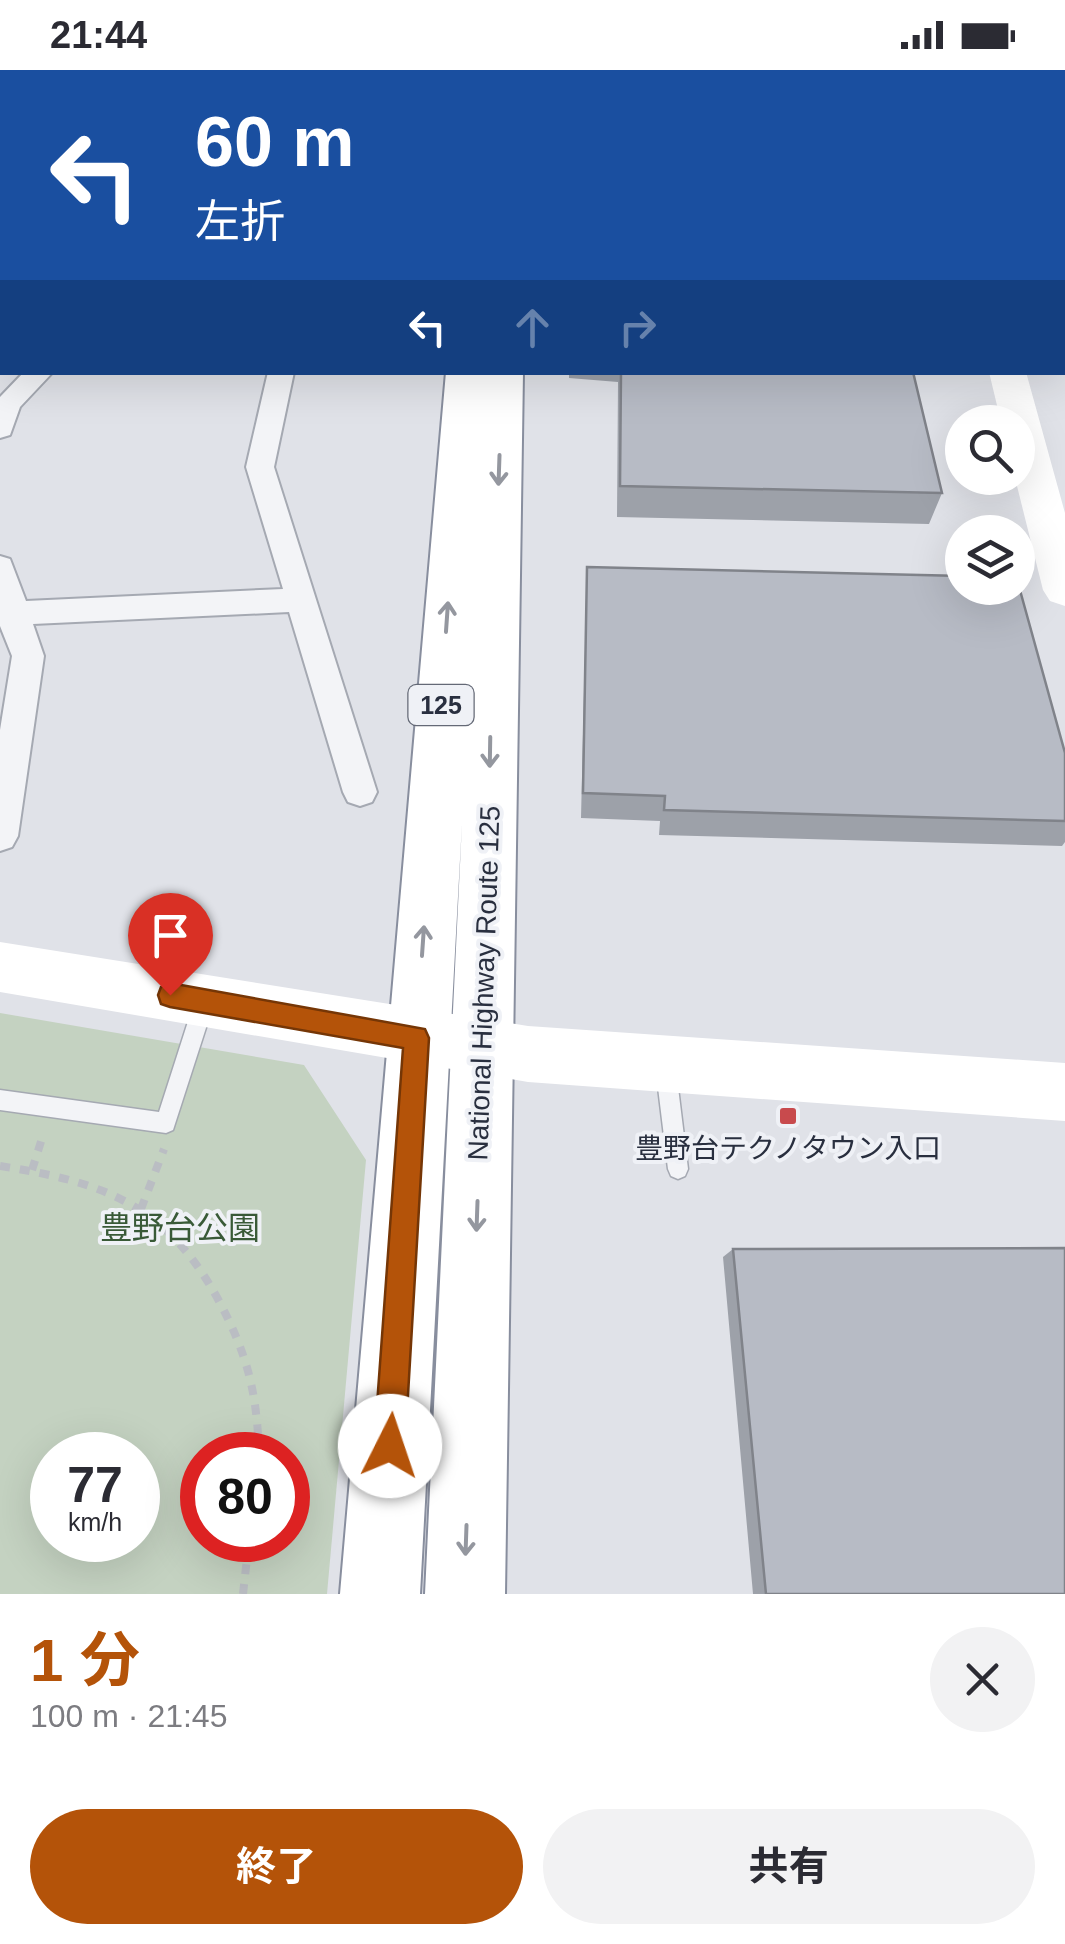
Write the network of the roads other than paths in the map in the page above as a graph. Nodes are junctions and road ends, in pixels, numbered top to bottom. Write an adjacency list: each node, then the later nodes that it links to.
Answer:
1 (37, 375): 6 (street)
2 (279, 375): 9 (street)
3 (466, 375): 15 (highway, National Highway Route 125 / 125, one-way to 3)
4 (503, 375): 16 (highway, National Highway Route 125 / 125, one-way to 16)
5 (1009, 375): 8 (street)
6 (0, 430)
7 (0, 567): 10 (street)
8 (1065, 590)
9 (300, 600): 10 (street); 11 (street)
10 (8, 614): 12 (street)
11 (360, 792)
12 (0, 836)
13 (0, 967): 14 (street)
14 (204, 1001): 15 (street); 19 (lane)
15 (416, 1038): 16 (street); 21 (highway, National Highway Route 125 / 125)
16 (484, 1048): 17 (street); 22 (highway, National Highway Route 125 / 125, one-way to 22)
17 (665, 1065): 18 (street); 20 (lane)
18 (1065, 1092)
19 (0, 1100)
20 (678, 1169)
21 (380, 1594)
22 (464, 1594)

